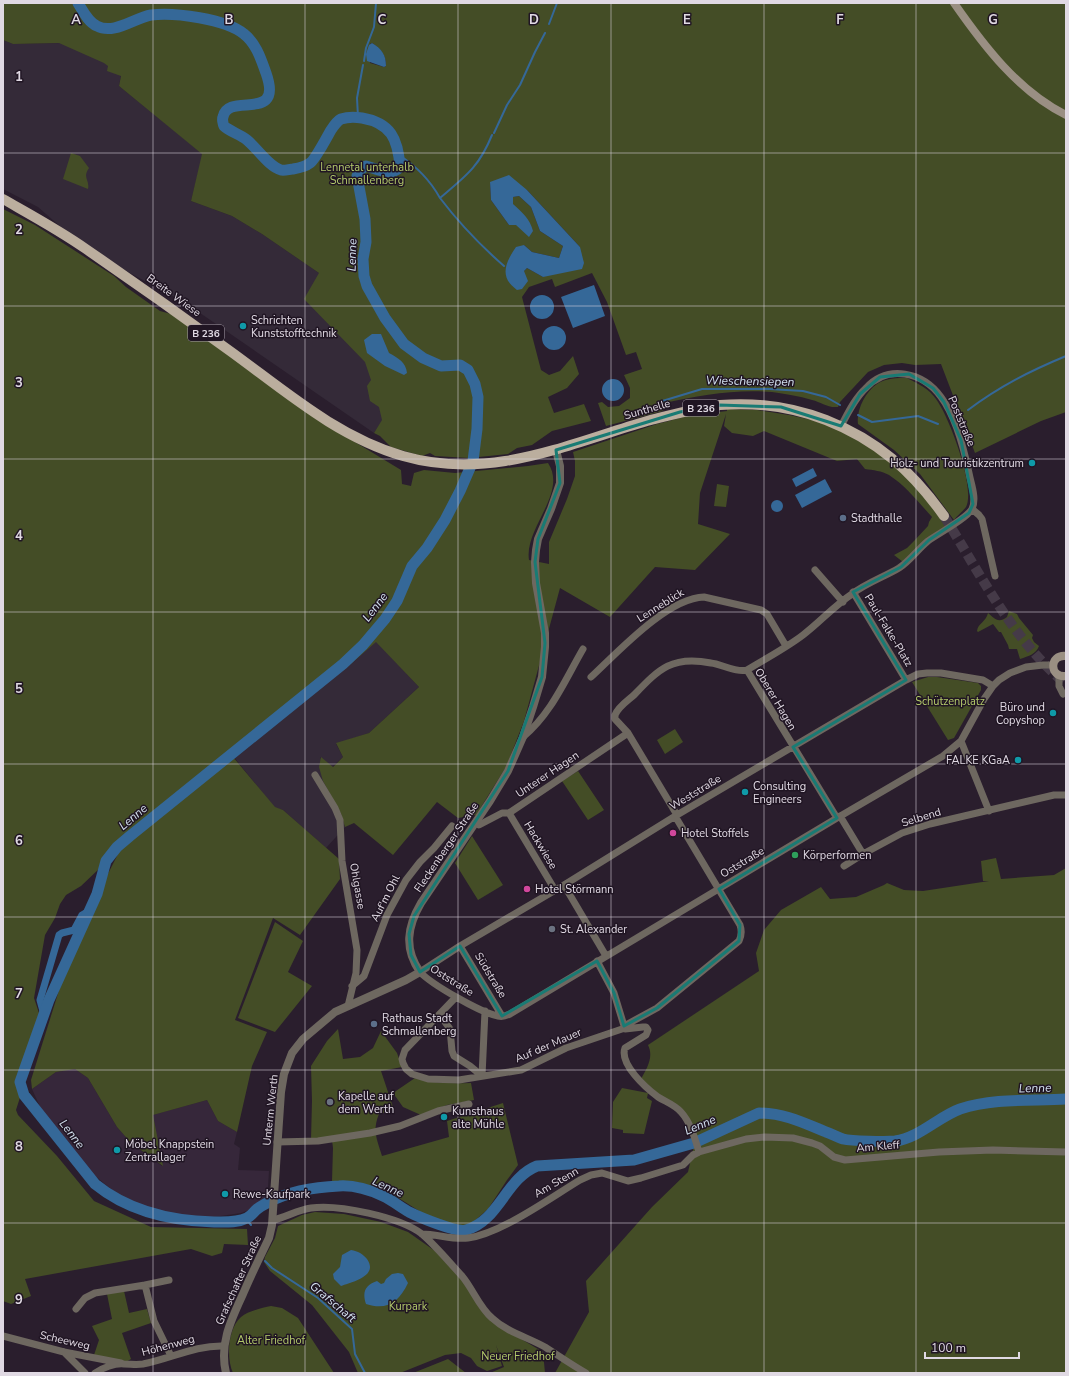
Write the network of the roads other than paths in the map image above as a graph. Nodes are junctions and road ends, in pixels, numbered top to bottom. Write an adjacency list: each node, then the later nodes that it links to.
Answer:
1 (954, 3): 2 (main road)
2 (1066, 115)
3 (3, 199): 5 (main road, Breite Wiese / B 236)
4 (841, 426): 5 (main road, Sunthelle / B 236); 6 (street, Poststraße); 7 (main road, B 236)
5 (556, 450): 23 (street, Fleckenberger Straße)
6 (972, 509): 9 (street); 10 (street)
7 (944, 516)
8 (815, 570): 11 (street)
9 (995, 576)
10 (853, 592): 11 (street); 19 (street, Paul-Falke-Platz)
11 (843, 602): 12 (street)
12 (786, 646): 16 (street); 18 (street, Lenneblick)
13 (582, 649): 23 (street, Fleckenberger Straße)
14 (1066, 655): 15 (main road)
15 (1053, 665): 17 (main road); 20 (street, Oststraße)
16 (747, 670): 22 (street, Oberer Hagen); 25 (street, Oberer Hagen)
17 (1063, 676): 21 (street)
18 (591, 677)
19 (906, 680): 20 (street, Weststraße); 25 (street, Weststraße)
20 (993, 686): 24 (street, Oststraße)
21 (1063, 694)
22 (628, 733): 29 (street, Unterer Hagen); 30 (street, Auf der Mauer)
23 (523, 737): 32 (street, Fleckenberger Straße)
24 (961, 741): 28 (street); 31 (street, Oststraße)
25 (793, 747): 30 (street, Weststraße); 31 (street, Oberer Hagen)
26 (315, 775): 43 (street, Ohlgasse)
27 (1066, 795): 28 (street, Selbend)
28 (990, 811): 34 (street, Selbend)
29 (509, 813): 32 (street, Unterer Hagen); 38 (street, Hackwiese)
30 (676, 816): 36 (street, Weststraße); 37 (street, Auf der Mauer)
31 (838, 817): 34 (street); 37 (street, Oststraße)
32 (476, 822): 42 (street, Fleckenberger Straße)
33 (452, 826): 43 (street, Auf'm Ohl)
34 (863, 854): 35 (street, Selbend)
35 (844, 866)
36 (564, 885): 38 (street, Weststraße); 40 (street)
37 (719, 889): 40 (street, Oststraße); 49 (street, Auf der Mauer)
38 (555, 890): 39 (street, Weststraße)
39 (460, 946): 42 (street, Weststraße); 48 (street, Südstraße)
40 (606, 956): 41 (street, Oststraße)
41 (597, 961): 48 (street, Oststraße); 49 (street)
42 (420, 972): 44 (street, Oststraße); 45 (street, Unterm Werth)
43 (352, 986): 45 (street, Ohlgasse)
44 (456, 997): 46 (street, Oststraße); 47 (street)
45 (348, 1006): 52 (street, Unterm Werth)
46 (485, 1011): 48 (street, Oststraße); 50 (street)
47 (440, 1015): 50 (street); 50 (street, Auf der Mauer)
48 (502, 1016)
49 (624, 1027): 50 (street, Auf der Mauer); 53 (street)
50 (482, 1076)
51 (469, 1104): 52 (street)
52 (278, 1142): 55 (street, Unterm Werth)
53 (698, 1149): 54 (street, Am Kleff); 56 (street, Am Stenn)
54 (1066, 1152)
55 (273, 1217): 56 (street, Am Stenn); 61 (street, Grafschafter Straße)
56 (422, 1234): 68 (street, Am Stenn)
57 (169, 1280): 58 (street)
58 (145, 1285): 59 (street); 63 (street)
59 (76, 1308)
60 (3, 1336): 62 (street, Scheeweg)
61 (224, 1346): 63 (street, Höhenweg); 67 (street, Grafschafter Straße)
62 (64, 1352): 64 (street, Scheeweg); 65 (street)
63 (171, 1356): 64 (street, Höhenweg)
64 (123, 1364): 66 (street, Höhenweg)
65 (85, 1373)
66 (95, 1373)
67 (226, 1373)
68 (586, 1373)

